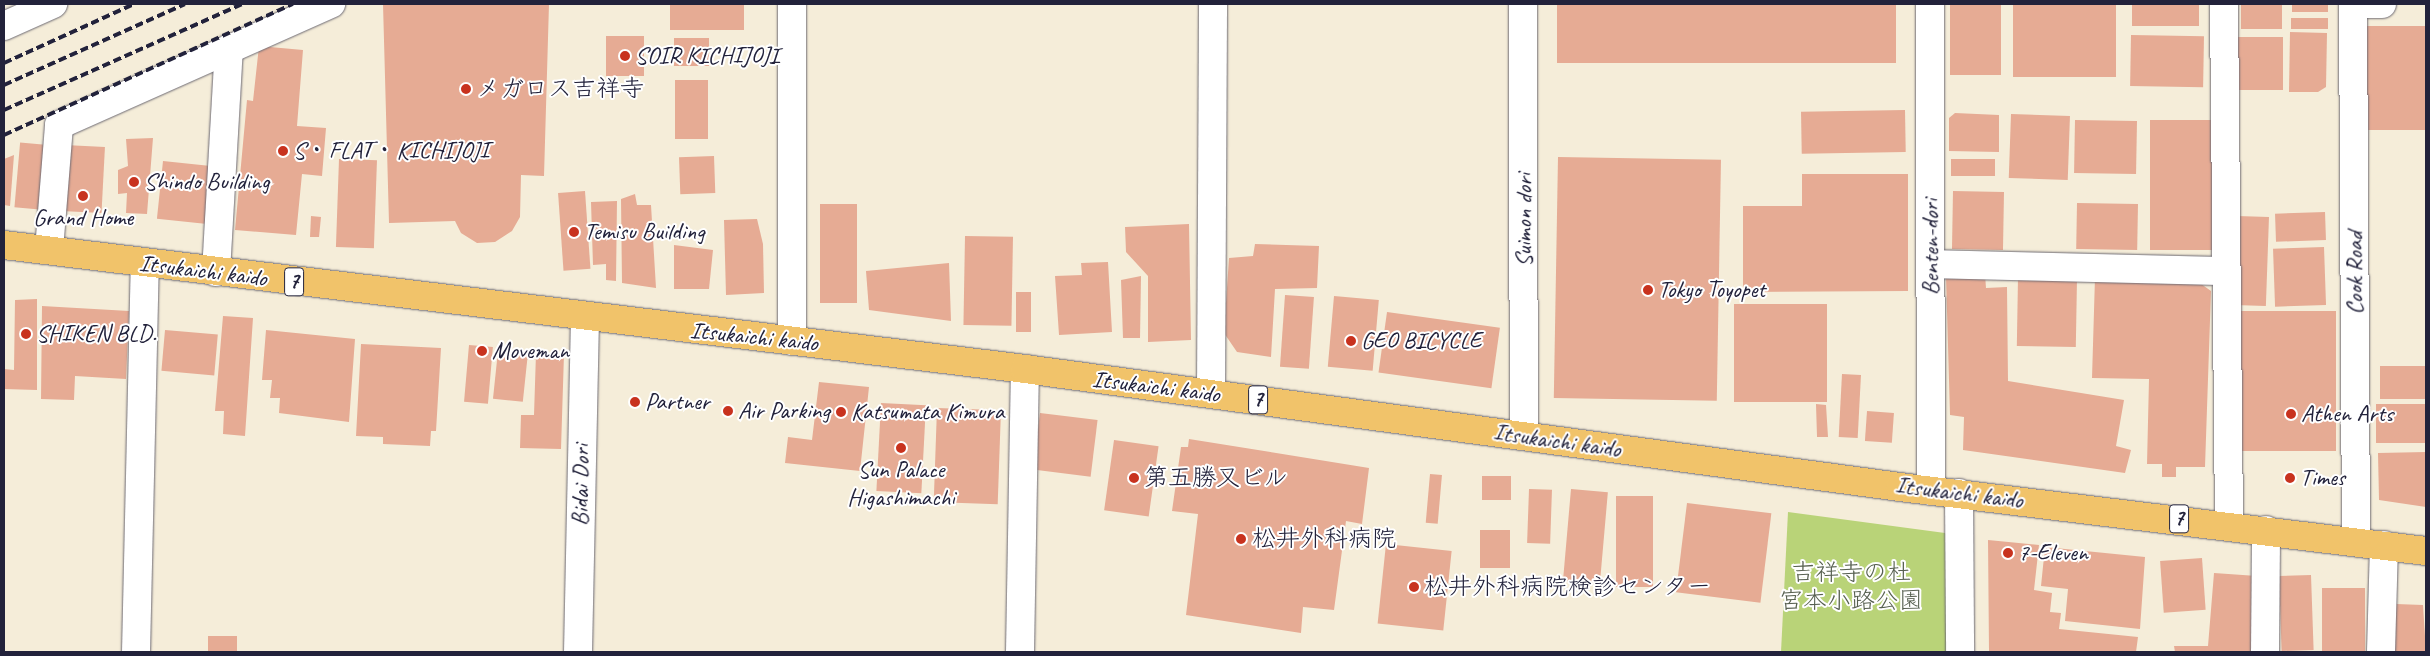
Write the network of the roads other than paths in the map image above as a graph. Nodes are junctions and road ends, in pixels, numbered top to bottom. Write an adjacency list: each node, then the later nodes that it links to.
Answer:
1 (50, 4): 11 (street)
2 (332, 4): 10 (street)
3 (792, 4): 20 (street)
4 (1213, 4): 22 (street)
5 (1523, 4): 23 (street, Suimon dori)
6 (1930, 4): 15 (street, Benten-dori)
7 (2224, 4): 17 (street)
8 (2354, 4): 9 (street); 28 (street, Cook Road)
9 (2382, 4)
10 (302, 10): 12 (street)
11 (4, 26)
12 (228, 48): 14 (street); 18 (street)
13 (4, 245): 14 (main road, Itsukaichi kaido / 7)
14 (49, 250): 16 (main road, Itsukaichi kaido / 7)
15 (1930, 264): 17 (street); 24 (street, Benten-dori)
16 (145, 265): 18 (main road, Itsukaichi kaido / 7); 31 (street)
17 (2227, 271): 26 (street)
18 (216, 272): 19 (main road, Itsukaichi kaido / 7)
19 (585, 317): 20 (main road, Itsukaichi kaido / 7); 32 (street, Bidai Dori)
20 (792, 341): 21 (main road, Itsukaichi kaido / 7)
21 (1025, 369): 22 (main road, Itsukaichi kaido / 7); 33 (street)
22 (1212, 394): 23 (main road, Itsukaichi kaido / 7)
23 (1524, 436): 24 (main road, Itsukaichi kaido / 7)
24 (1931, 491): 25 (main road, Itsukaichi kaido / 7)
25 (1959, 493): 26 (main road, Itsukaichi kaido / 7); 34 (street)
26 (2230, 525): 27 (main road, Itsukaichi kaido / 7)
27 (2266, 530): 28 (main road, Itsukaichi kaido / 7); 35 (street)
28 (2356, 542): 29 (main road, Itsukaichi kaido / 7)
29 (2384, 545): 30 (main road, Itsukaichi kaido / 7); 36 (street)
30 (2426, 551)
31 (136, 652)
32 (578, 652)
33 (1020, 652)
34 (1960, 652)
35 (2265, 652)
36 (2381, 652)

